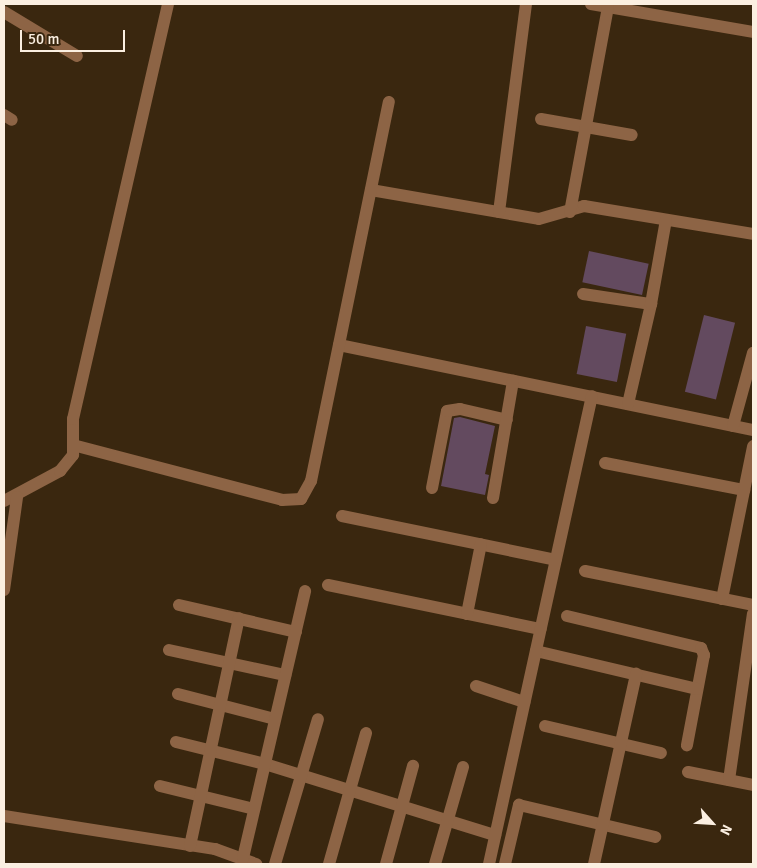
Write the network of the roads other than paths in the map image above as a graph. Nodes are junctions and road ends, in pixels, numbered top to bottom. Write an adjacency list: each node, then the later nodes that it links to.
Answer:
1 (168, 4): 27 (street)
2 (526, 4): 13 (street)
3 (591, 4): 4 (street)
4 (608, 7): 6 (street); 10 (street)
5 (4, 12): 7 (street)
6 (753, 32)
7 (77, 56)
8 (389, 102): 12 (street)
9 (541, 119): 10 (street)
10 (586, 127): 11 (street); 14 (street)
11 (632, 135)
12 (371, 190): 13 (street); 19 (street)
13 (499, 212): 14 (street)
14 (570, 212): 15 (street)
15 (666, 220): 16 (street); 18 (street)
16 (753, 234)
17 (584, 294): 18 (street)
18 (651, 304): 23 (street)
19 (340, 345): 21 (street); 27 (street)
20 (753, 353): 25 (street)
21 (514, 381): 22 (street); 24 (street)
22 (592, 396): 23 (street); 37 (street)
23 (628, 404): 25 (street)
24 (507, 420): 30 (street); 33 (street)
25 (733, 426): 26 (street)
26 (753, 430)
27 (73, 445): 32 (street)
28 (753, 446): 31 (street)
29 (605, 463): 31 (street)
30 (432, 488)
31 (744, 490): 42 (street)
32 (17, 497): 34 (street); 40 (street)
33 (493, 498)
34 (4, 501)
35 (342, 516): 36 (street)
36 (481, 544): 37 (street); 45 (street)
37 (556, 560): 49 (street)
38 (584, 572): 42 (street)
39 (328, 584): 45 (street)
40 (4, 590)
41 (305, 591): 50 (street)
42 (722, 599): 44 (street)
43 (179, 604): 48 (street)
44 (753, 605)
45 (467, 614): 49 (street)
46 (753, 614): 75 (street)
47 (568, 616): 57 (street)
48 (238, 618): 50 (street); 53 (street)
49 (540, 629): 52 (street)
50 (296, 632): 55 (street)
51 (169, 650): 53 (street)
52 (536, 651): 54 (street); 59 (street)
53 (229, 663): 55 (street); 60 (street)
54 (636, 674): 57 (street); 66 (street)
55 (285, 675): 61 (street)
56 (476, 686): 59 (street)
57 (697, 689): 67 (street)
58 (178, 694): 60 (street)
59 (524, 702): 85 (street)
60 (220, 705): 61 (street); 68 (street)
61 (275, 719): 70 (street)
62 (318, 719): 74 (street)
63 (545, 726): 66 (street)
64 (366, 733): 78 (street)
65 (176, 742): 68 (street)
66 (621, 742): 69 (street); 84 (street)
67 (687, 745)
68 (210, 750): 70 (street); 79 (street)
69 (661, 753)
70 (265, 764): 74 (street); 81 (street)
71 (413, 766): 80 (street)
72 (463, 767): 83 (street)
73 (688, 772): 75 (street)
74 (302, 776): 78 (street); 90 (street)
75 (729, 780): 76 (street)
76 (753, 785)
77 (160, 786): 79 (street)
78 (350, 792): 80 (street); 91 (street)
79 (201, 796): 81 (street); 87 (street)
80 (401, 808): 83 (street); 92 (street)
81 (254, 809): 88 (street)
82 (4, 816): 87 (street)
83 (448, 822): 85 (street); 93 (street)
84 (603, 823): 86 (street); 95 (street); 96 (street)
85 (495, 835): 94 (street)
86 (655, 837)
87 (190, 846): 88 (street)
88 (243, 858): 89 (street)
89 (256, 864)
90 (275, 864)
91 (329, 864)
92 (386, 864)
93 (434, 864)
94 (489, 864)
95 (505, 864)
96 (594, 864)

